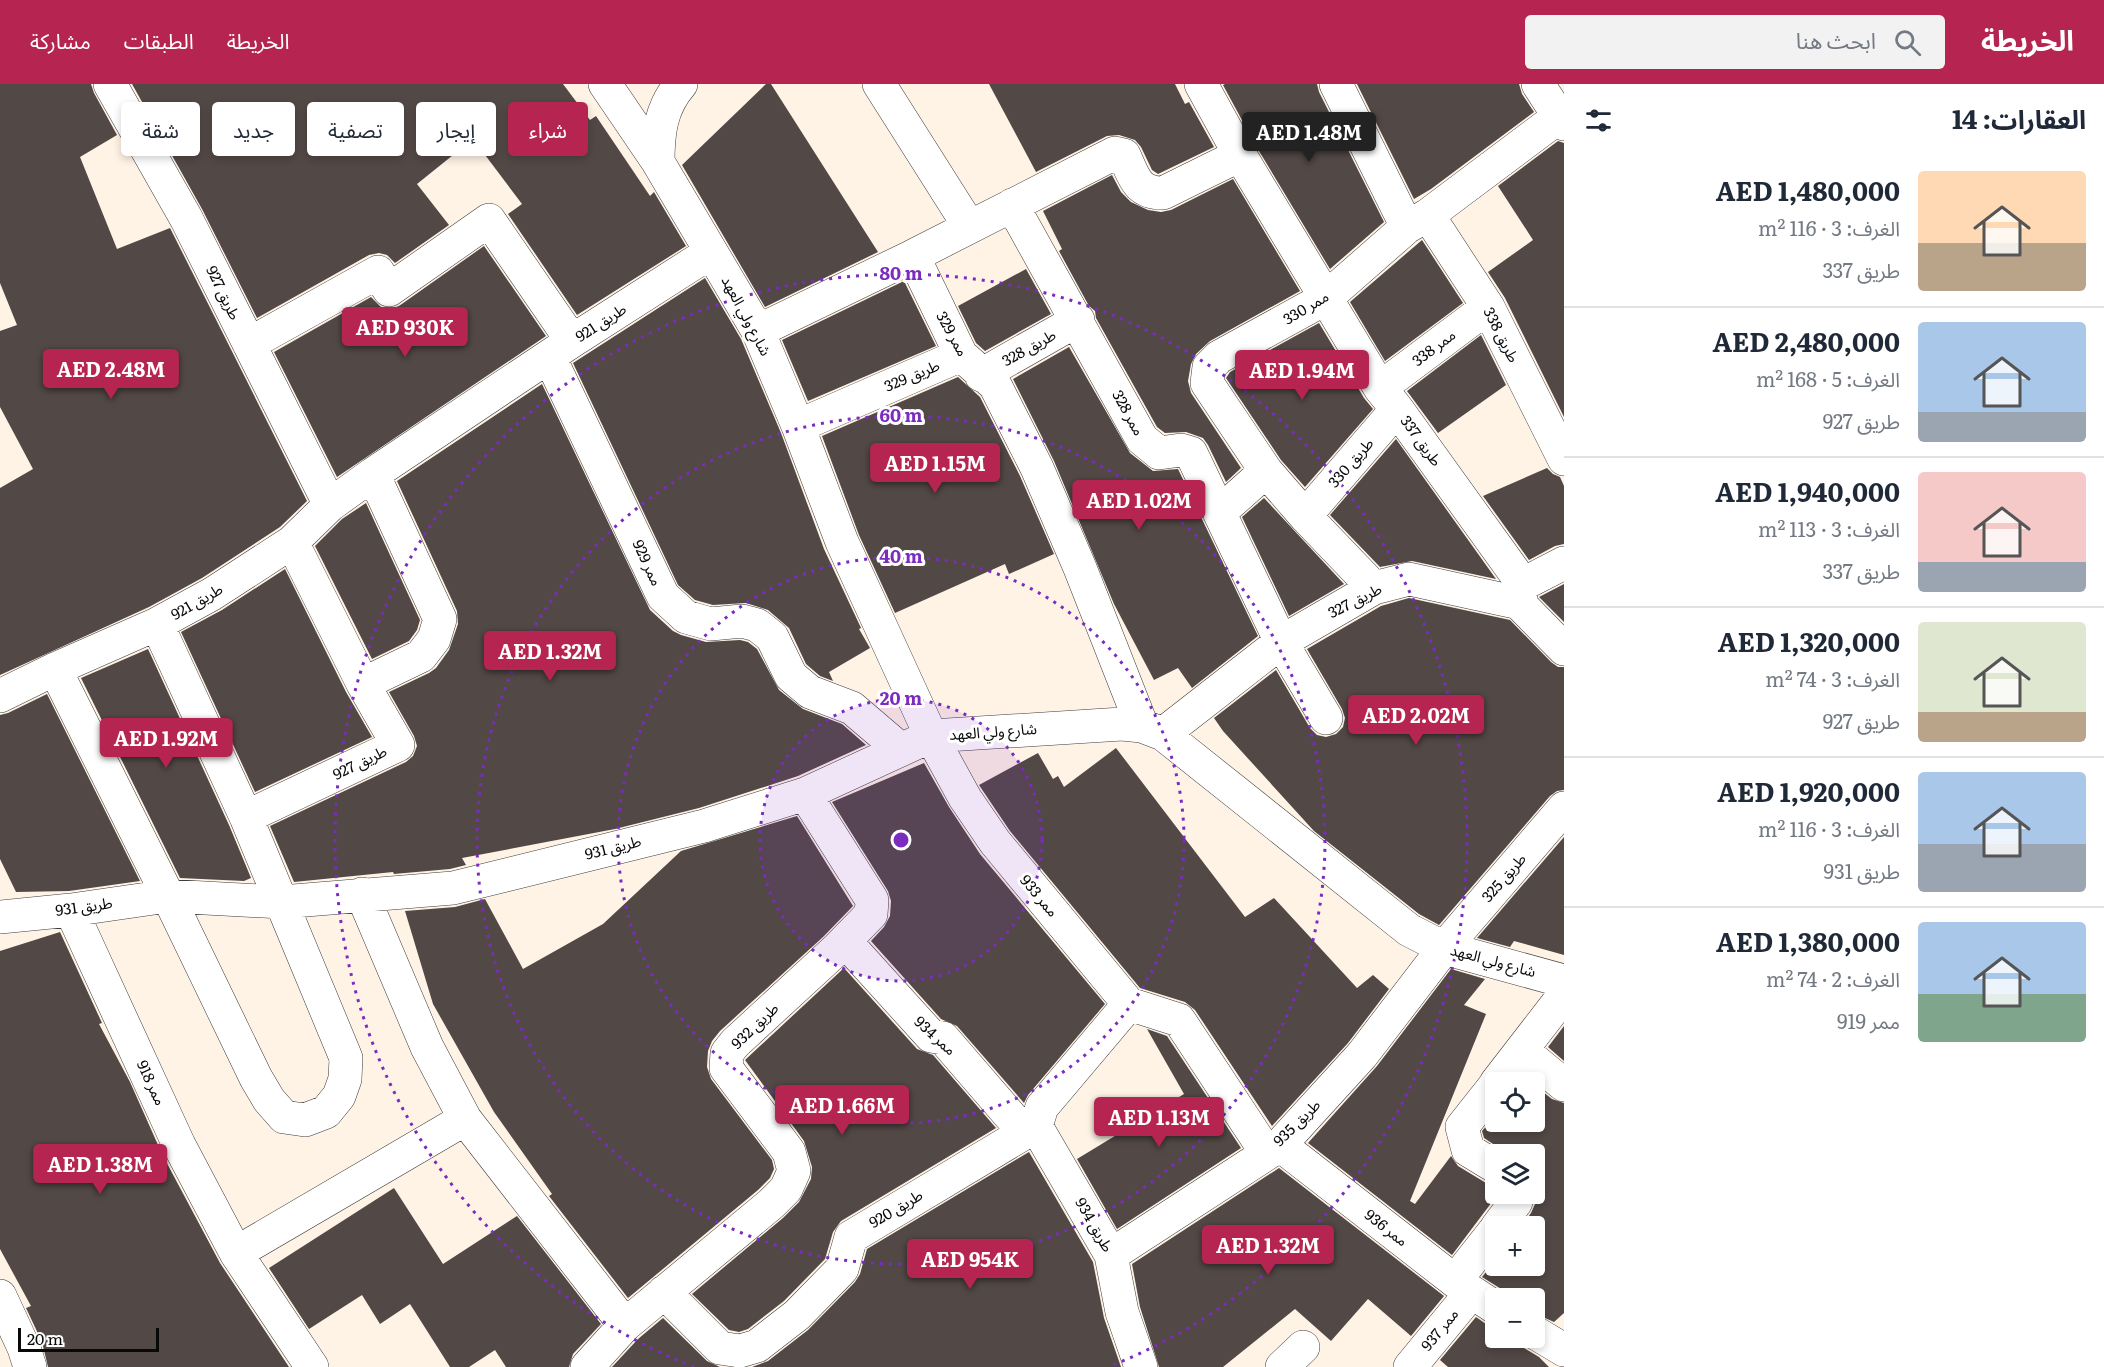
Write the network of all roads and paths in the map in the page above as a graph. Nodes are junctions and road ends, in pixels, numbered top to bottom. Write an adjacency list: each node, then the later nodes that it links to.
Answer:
1 (110, 84): 20 (street, طريق 927)
2 (605, 84): 10 (street, شارع ولي العهد)
3 (681, 84): 10 (street)
4 (879, 84): 13 (street)
5 (1201, 84): 9 (street, طريق 337)
6 (1336, 84): 12 (street)
7 (1538, 84): 8 (street)
8 (1562, 118): 12 (street, ممر 330)
9 (1240, 155): 11 (street); 16 (street, طريق 337)
10 (658, 162): 14 (street, شارع ولي العهد)
11 (1012, 204): 13 (street); 18 (street, ممر 328)
12 (1418, 221): 16 (street, ممر 330); 17 (street, طريق 338)
13 (969, 226): 15 (street)
14 (711, 252): 19 (street, شارع ولي العهد); 21 (street, طريق 921)
15 (913, 256): 19 (street); 22 (street, ممر 329)
16 (1326, 298): 23 (street, طريق 337); 26 (street, ممر 330)
17 (1488, 307): 23 (street, ممر 338); 25 (street, طريق 338)
18 (1078, 321): 22 (street, طريق 328); 29 (street, ممر 328)
19 (758, 331): 24 (street, شارع ولي العهد)
20 (249, 344): 21 (street, ممر 929); 28 (street, طريق 927)
21 (561, 350): 27 (street, طريق 921); 44 (street, ممر 929)
22 (971, 365): 24 (street, طريق 329); 42 (street, ممر 329)
23 (1389, 399): 30 (street, طريق 330); 34 (street, طريق 337)
24 (798, 426): 43 (street, شارع ولي العهد)
25 (1564, 459)
26 (1266, 471): 29 (street); 30 (street, ممر 330)
27 (373, 474): 28 (street, طريق 921); 39 (street)
28 (330, 505): 31 (street, طريق 921)
29 (1220, 512): 36 (street, ممر 328)
30 (1305, 516): 33 (street, ممر 330)
31 (292, 542): 35 (street, طريق 921); 39 (street, طريق 927)
32 (1564, 563): 34 (street)
33 (1374, 588): 34 (street, طريق 327); 36 (street, طريق 327)
34 (1521, 593): 37 (street)
35 (157, 624): 38 (street, طريق 921); 47 (street)
36 (1281, 642): 41 (street, ممر 328); 42 (street, طريق 327)
37 (1564, 649)
38 (55, 669): 40 (street, طريق 921); 49 (street)
39 (363, 684): 47 (street, طريق 927)
40 (0, 696)
41 (1326, 718)
42 (1152, 730): 43 (street, شارع ولي العهد); 54 (street, شارع ولي العهد)
43 (932, 736): 44 (street, طريق 931); 57 (street, ممر 933)
44 (900, 749): 45 (street, طريق 931)
45 (804, 794): 48 (street, طريق 931); 53 (street, طريق 932)
46 (1564, 808): 54 (street, طريق 325)
47 (246, 818): 50 (street)
48 (362, 894): 50 (street, طريق 931); 62 (street)
49 (168, 896): 50 (street, طريق 931); 50 (street); 51 (street, طريق 931)
50 (281, 902)
51 (71, 910): 52 (street, طريق 931); 68 (street, ممر 918)
52 (0, 917)
53 (845, 941): 63 (street, ممر 934); 71 (street, طريق 932)
54 (1444, 948): 55 (street, شارع ولي العهد); 64 (street, طريق 935)
55 (1564, 981)
56 (1564, 995): 58 (street)
57 (1129, 1004): 63 (street); 64 (street, ممر 936)
58 (1523, 1051): 59 (street); 60 (street)
59 (1505, 1072)
60 (1564, 1085)
61 (1485, 1097): 65 (street)
62 (465, 1119): 68 (street); 74 (street)
63 (1030, 1129): 69 (street, طريق 934); 71 (street, طريق 920)
64 (1273, 1149): 69 (street, طريق 935); 72 (street, ممر 936)
65 (1485, 1160)
66 (1515, 1204): 67 (street, ممر 937)
67 (1506, 1216)
68 (236, 1253): 78 (street, ممر 918)
69 (1112, 1255): 80 (street, طريق 934)
70 (1485, 1261): 72 (street, ممر 937)
71 (664, 1292): 74 (street, طريق 932)
72 (1474, 1294): 81 (street, ممر 937)
73 (0, 1296): 77 (street)
74 (625, 1325): 79 (street, طريق 932)
75 (1545, 1339): 76 (street)
76 (1564, 1350)
77 (30, 1367)
78 (312, 1367)
79 (587, 1367)
80 (1141, 1367)
81 (1410, 1367)

